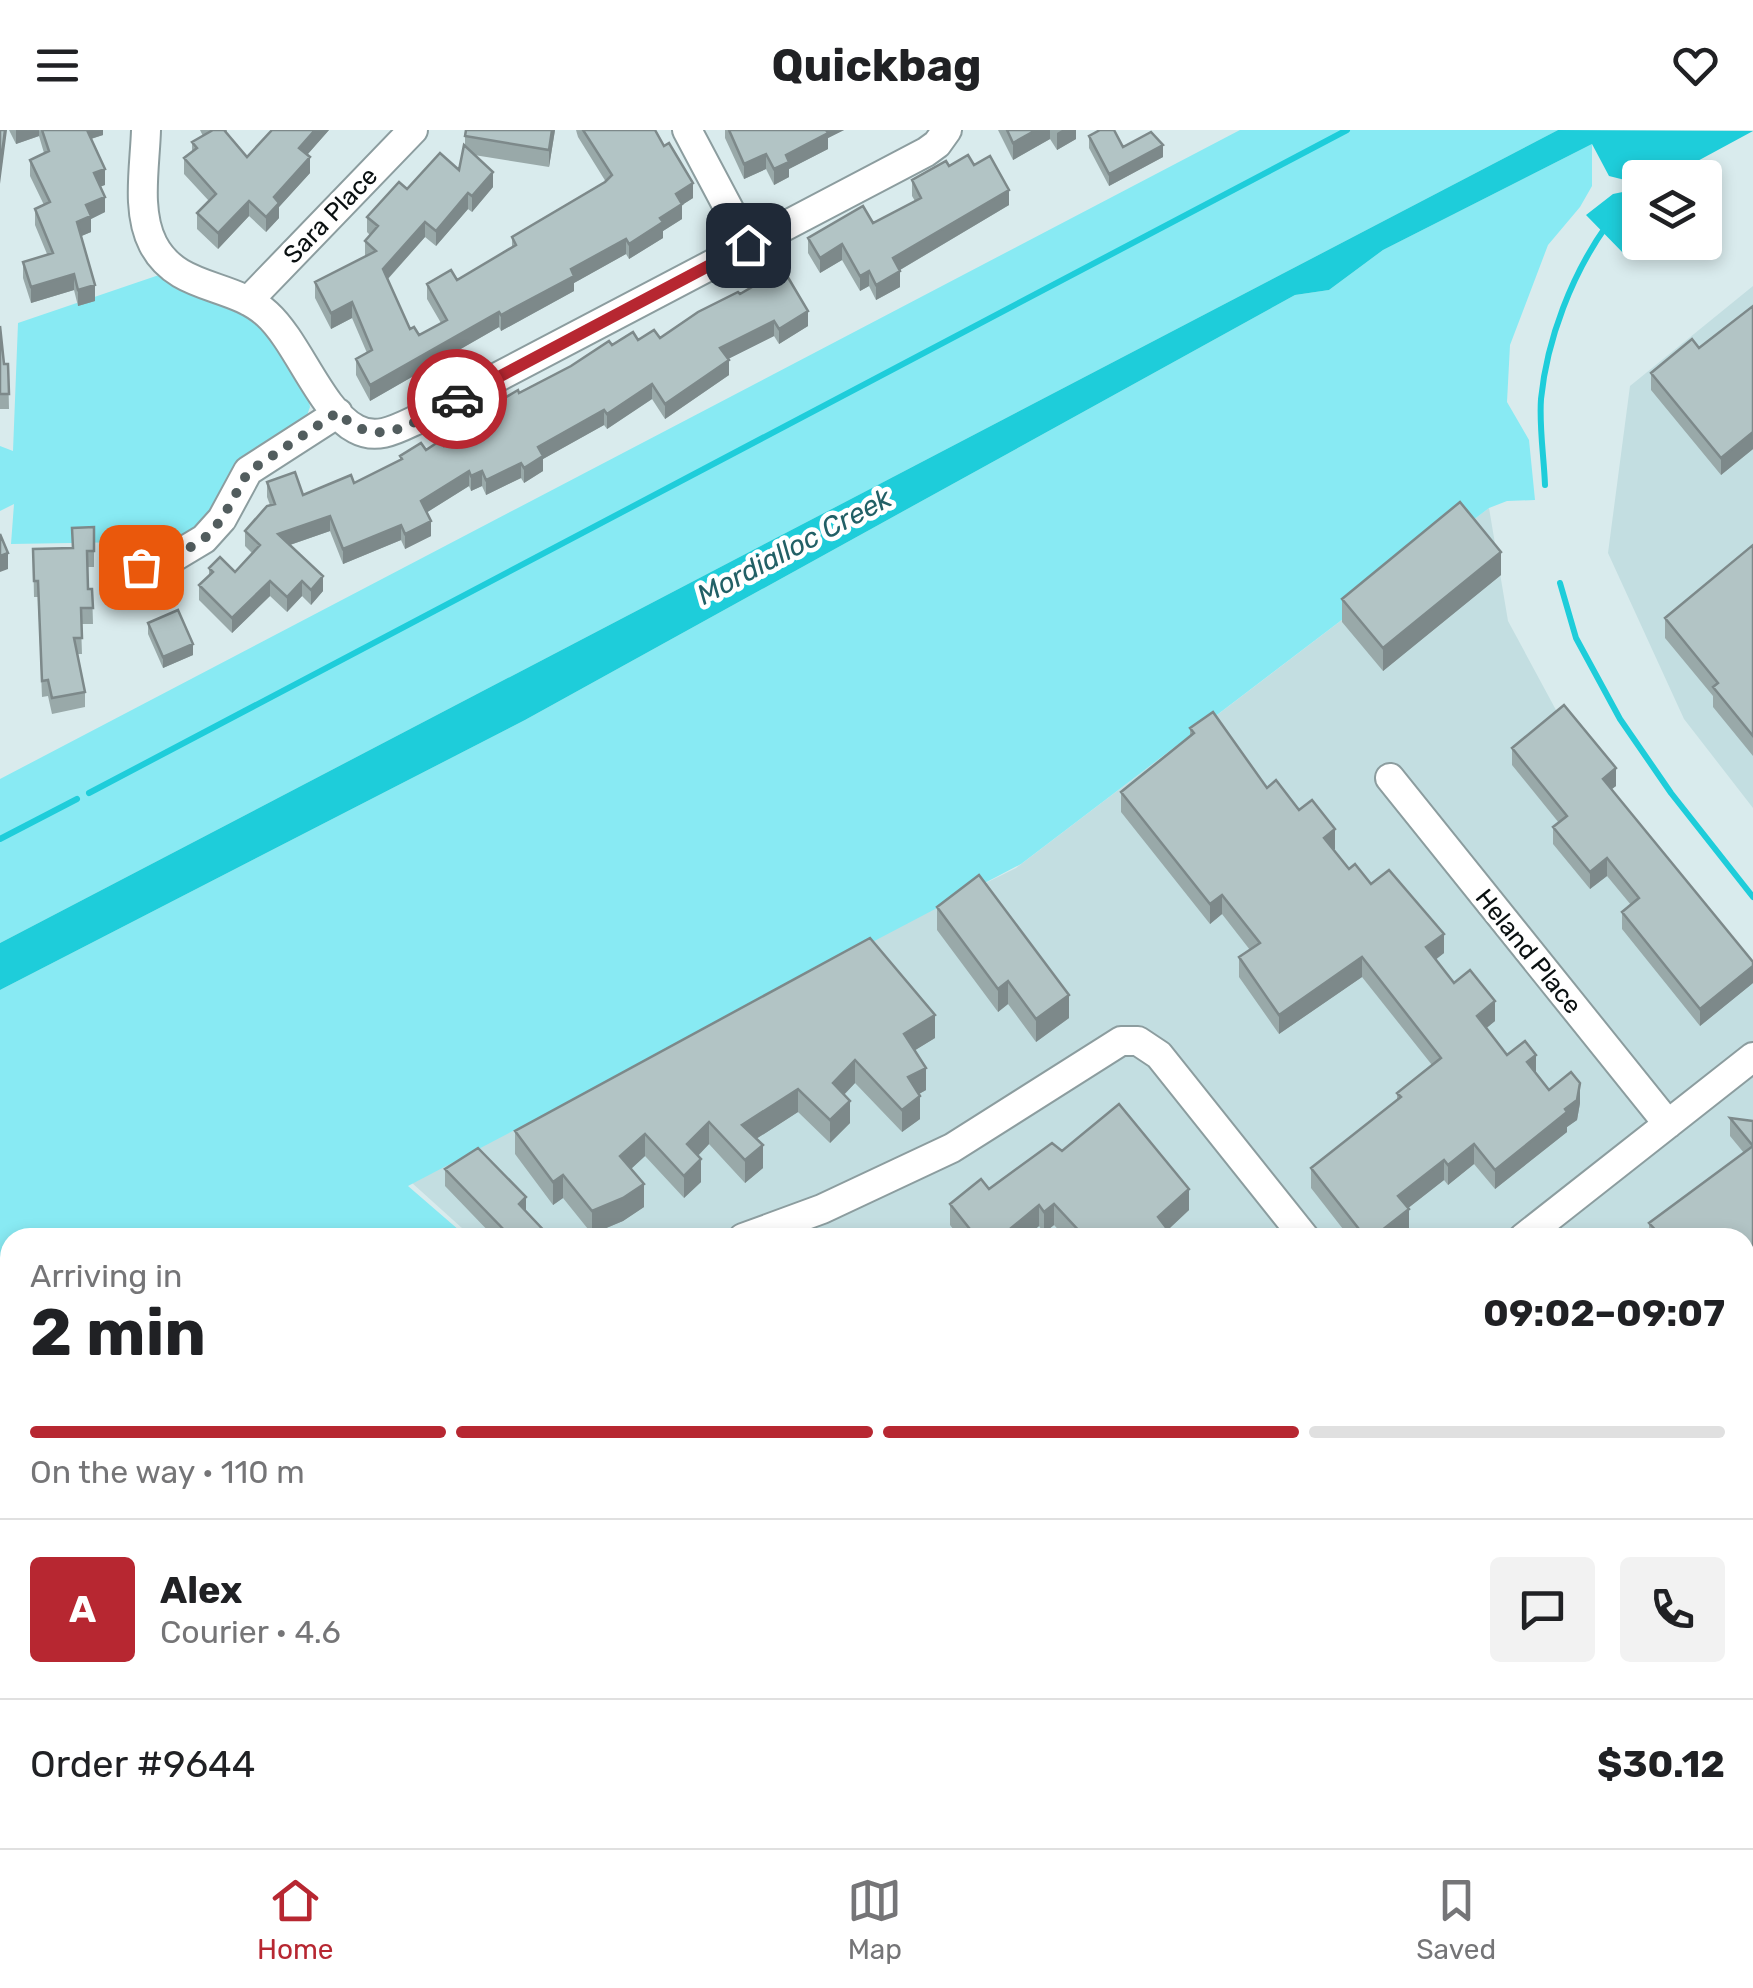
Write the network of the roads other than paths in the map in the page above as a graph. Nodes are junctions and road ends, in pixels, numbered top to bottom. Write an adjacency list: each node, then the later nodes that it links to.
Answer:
1 (146, 130): 6 (street)
2 (413, 130): 6 (street, Sara Place)
3 (687, 130): 5 (street)
4 (948, 130): 5 (street)
5 (748, 245): 7 (street)
6 (248, 301): 7 (street)
7 (338, 412): 8 (street)
8 (141, 567)
9 (1390, 778): 11 (street, Heland Place)
10 (1753, 1057): 11 (street)
11 (1668, 1124): 14 (street)
12 (769, 1228): 13 (street)
13 (1297, 1228)
14 (1537, 1228)

